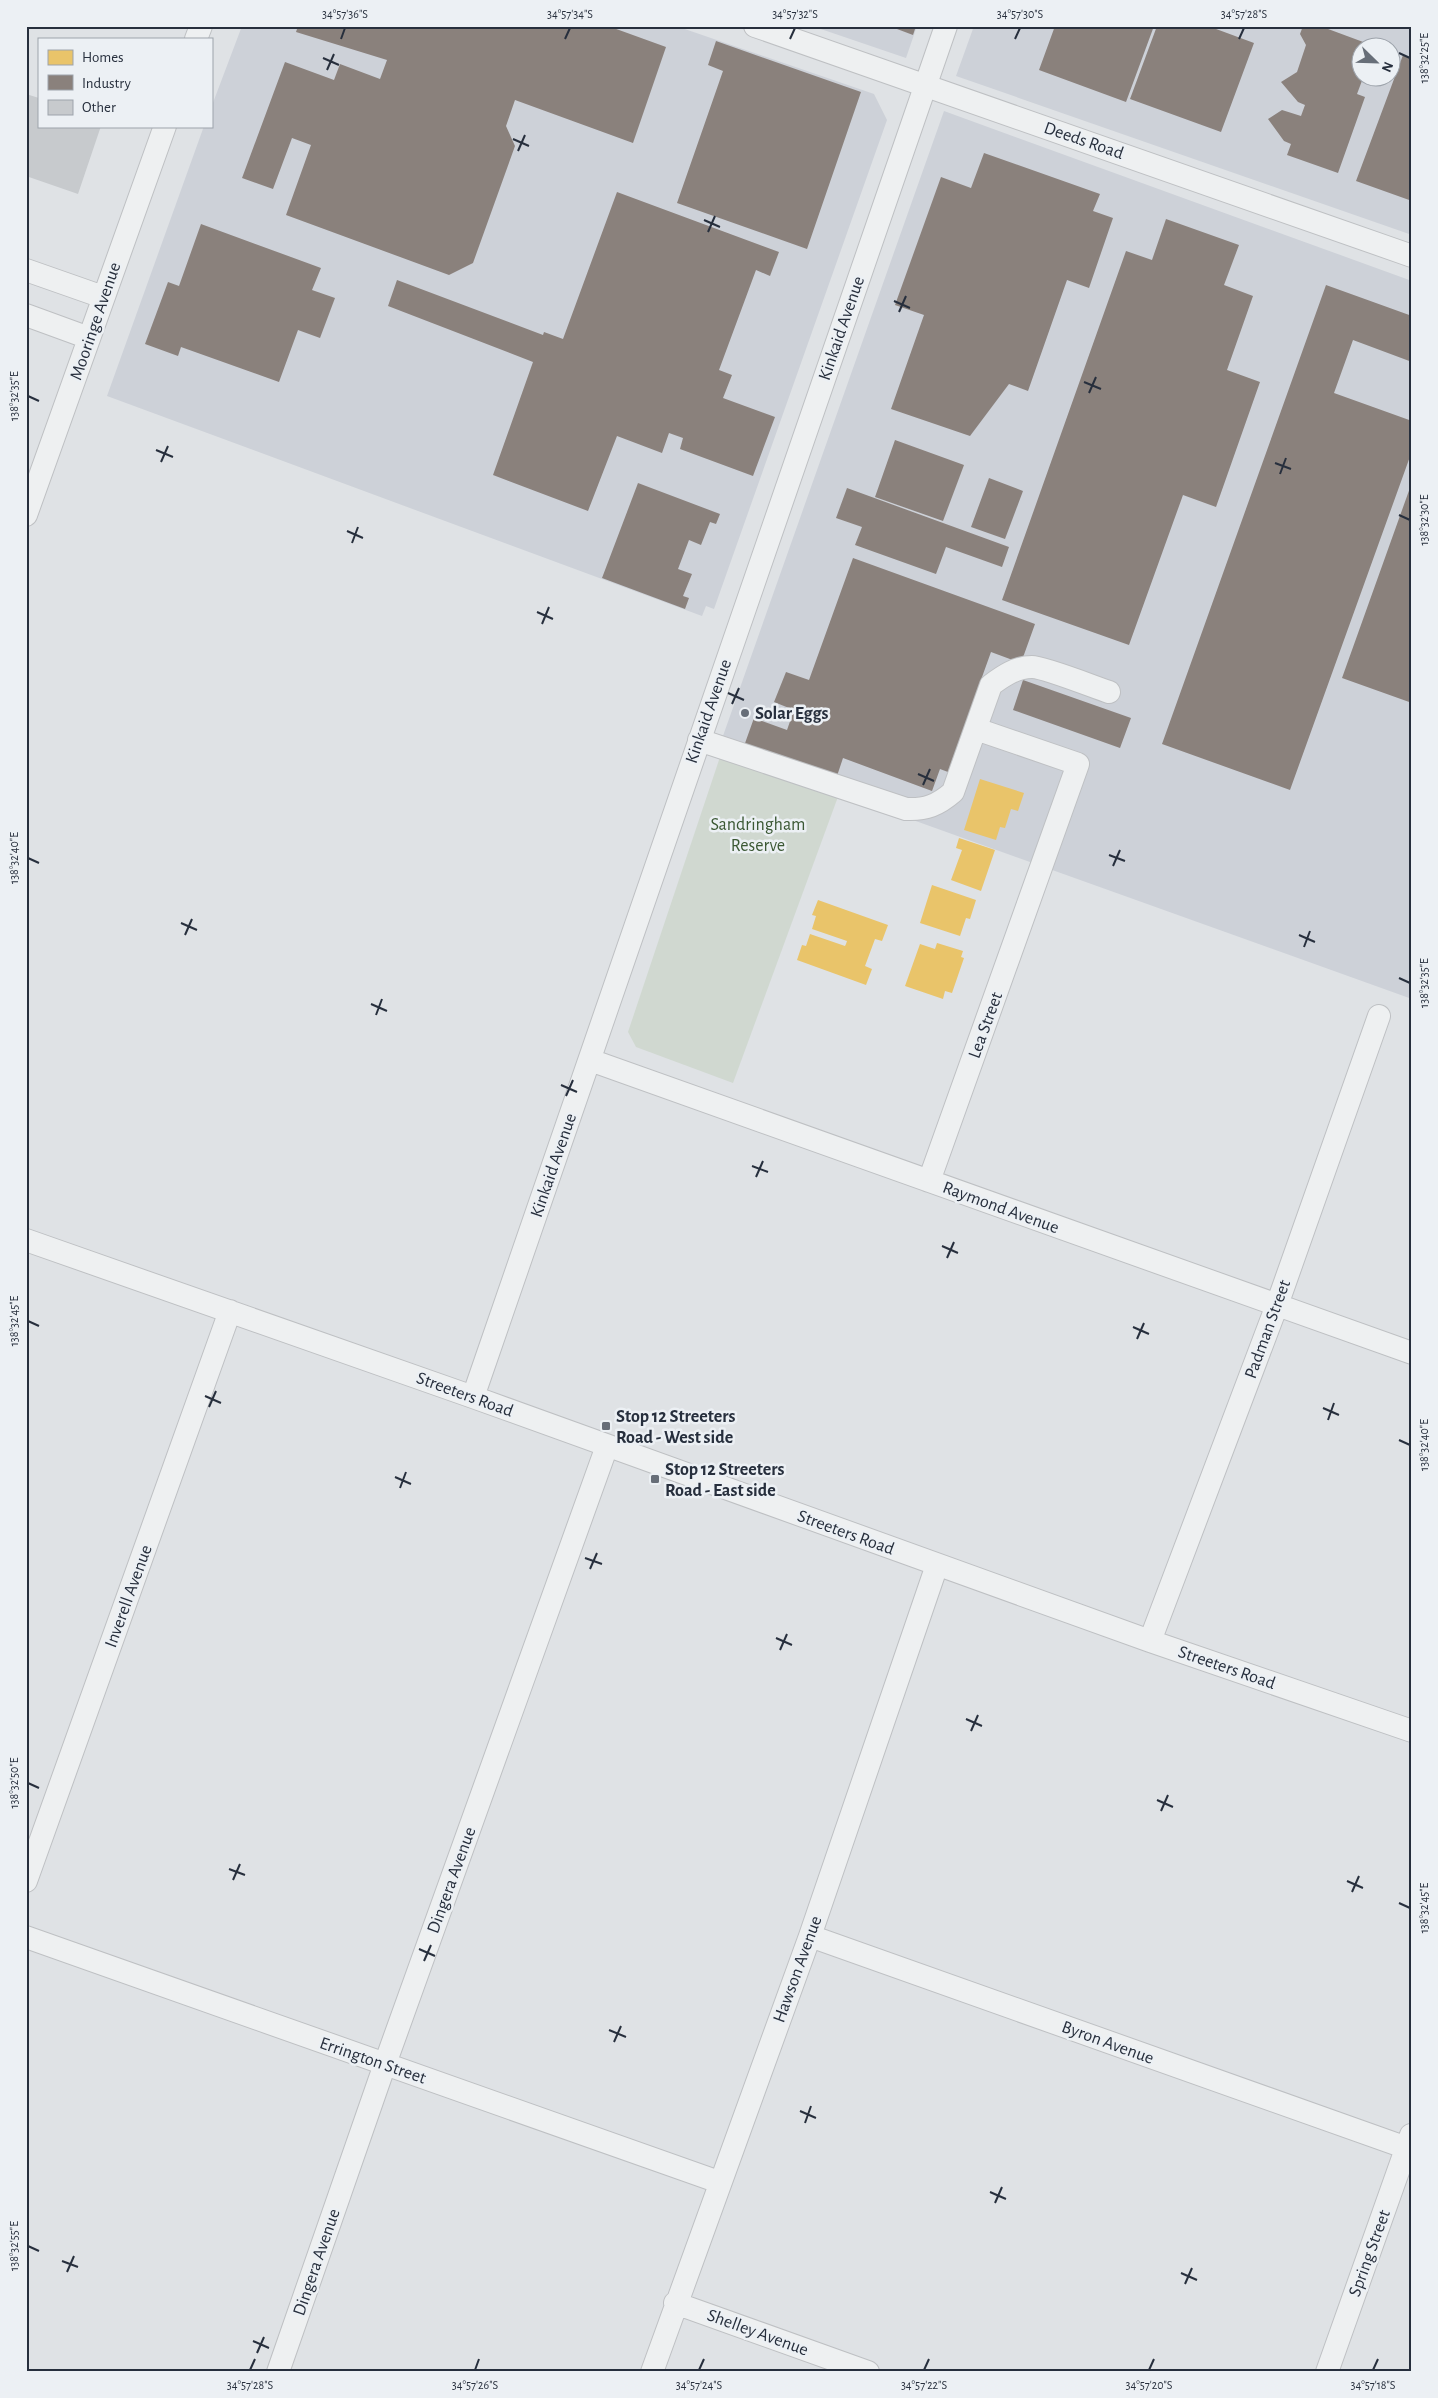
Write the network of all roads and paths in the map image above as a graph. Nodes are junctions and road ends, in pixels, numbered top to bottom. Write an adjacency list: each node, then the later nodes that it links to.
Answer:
1 (201, 26): 4 (street)
2 (755, 26): 5 (street, Deeds Road)
3 (946, 26): 5 (street, Kinkaid Avenue)
4 (196, 38)
5 (925, 84): 7 (street, Deeds Road); 15 (street, Kinkaid Avenue)
6 (164, 128): 9 (street, Mooringe Avenue)
7 (1412, 256)
8 (26, 270): 9 (street)
9 (104, 296): 11 (street, Mooringe Avenue)
10 (26, 315): 11 (street)
11 (89, 338): 12 (street, Mooringe Avenue)
12 (26, 515)
13 (1109, 692): 14 (street)
14 (976, 729): 15 (street); 18 (street, Lea Street)
15 (698, 740): 17 (street, Kinkaid Avenue)
16 (1379, 1016): 20 (street, Padman Street)
17 (590, 1060): 18 (street, Raymond Avenue); 23 (street, Kinkaid Avenue)
18 (929, 1181): 20 (street, Raymond Avenue)
19 (26, 1240): 21 (street, Streeters Road)
20 (1277, 1305): 22 (street, Raymond Avenue); 26 (street, Padman Street)
21 (230, 1311): 23 (street, Streeters Road); 28 (street, Inverell Avenue)
22 (1412, 1353)
23 (473, 1397): 24 (street, Streeters Road)
24 (607, 1446): 25 (street, Streeters Road); 31 (street, Dingera Avenue)
25 (938, 1565): 26 (street, Streeters Road); 29 (street, Hawson Avenue)
26 (1150, 1641): 27 (street, Streeters Road)
27 (1412, 1731)
28 (26, 1881)
29 (810, 1936): 32 (street, Byron Avenue); 33 (street, Hawson Avenue)
30 (26, 1937): 31 (street, Errington Street)
31 (384, 2064): 33 (street, Errington Street); 35 (street, Dingera Avenue)
32 (1409, 2141): 38 (street, Spring Street)
33 (719, 2182): 34 (street, Hawson Avenue)
34 (675, 2303): 36 (street, Hawson Avenue); 37 (street, Shelley Avenue)
35 (278, 2372)
36 (652, 2372)
37 (868, 2372)
38 (1327, 2372)

